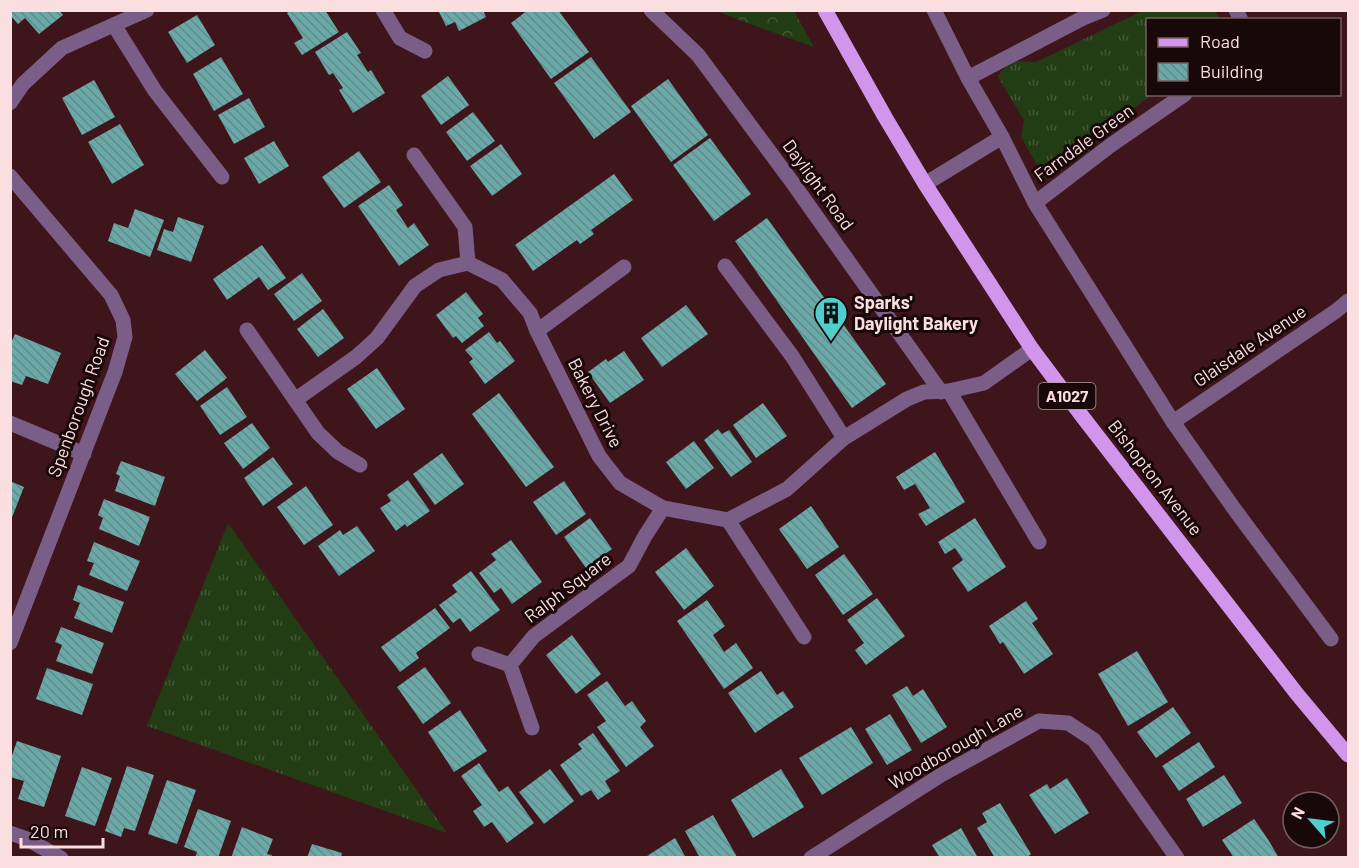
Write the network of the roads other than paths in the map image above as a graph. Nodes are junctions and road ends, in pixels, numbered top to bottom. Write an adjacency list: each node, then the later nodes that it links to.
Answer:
1 (147, 10): 7 (street)
2 (383, 10): 8 (street)
3 (651, 10): 25 (street, Daylight Road)
4 (825, 10): 16 (main road, Bishopton Avenue / A1027)
5 (934, 10): 9 (street)
6 (1103, 10): 9 (street)
7 (114, 25): 11 (street); 15 (street)
8 (424, 51)
9 (968, 78): 12 (street)
10 (1182, 96): 17 (street, Farndale Green)
11 (10, 103)
12 (1002, 137): 16 (street); 17 (street)
13 (414, 155): 18 (street)
14 (10, 176): 30 (street, Spenborough Road)
15 (222, 177)
16 (925, 184): 24 (main road, Bishopton Avenue / A1027)
17 (1035, 203): 27 (street)
18 (468, 263): 23 (street, Bakery Drive); 26 (street)
19 (725, 266): 29 (street)
20 (624, 267): 23 (street)
21 (1348, 301): 27 (street, Glaisdale Avenue)
22 (247, 330): 26 (street)
23 (537, 331): 32 (street, Bakery Drive)
24 (1032, 349): 25 (street); 41 (main road, Bishopton Avenue / A1027)
25 (945, 391): 29 (street); 34 (street)
26 (295, 400): 31 (street)
27 (1173, 422): 36 (street)
28 (10, 423): 30 (street)
29 (844, 438): 33 (street)
30 (84, 454): 37 (street, Spenborough Road)
31 (360, 465)
32 (663, 508): 33 (street, Bakery Drive); 39 (street, Ralph Square)
33 (728, 520): 35 (street)
34 (1039, 542)
35 (804, 637)
36 (1331, 639)
37 (10, 643)
38 (479, 654): 39 (street)
39 (510, 665): 40 (street)
40 (532, 728)
41 (1348, 755)
42 (10, 833): 44 (street)
43 (833, 852): 45 (street, Woodborough Lane); 46 (street, Woodborough Lane)
44 (61, 858)
45 (811, 858)
46 (1177, 858)

